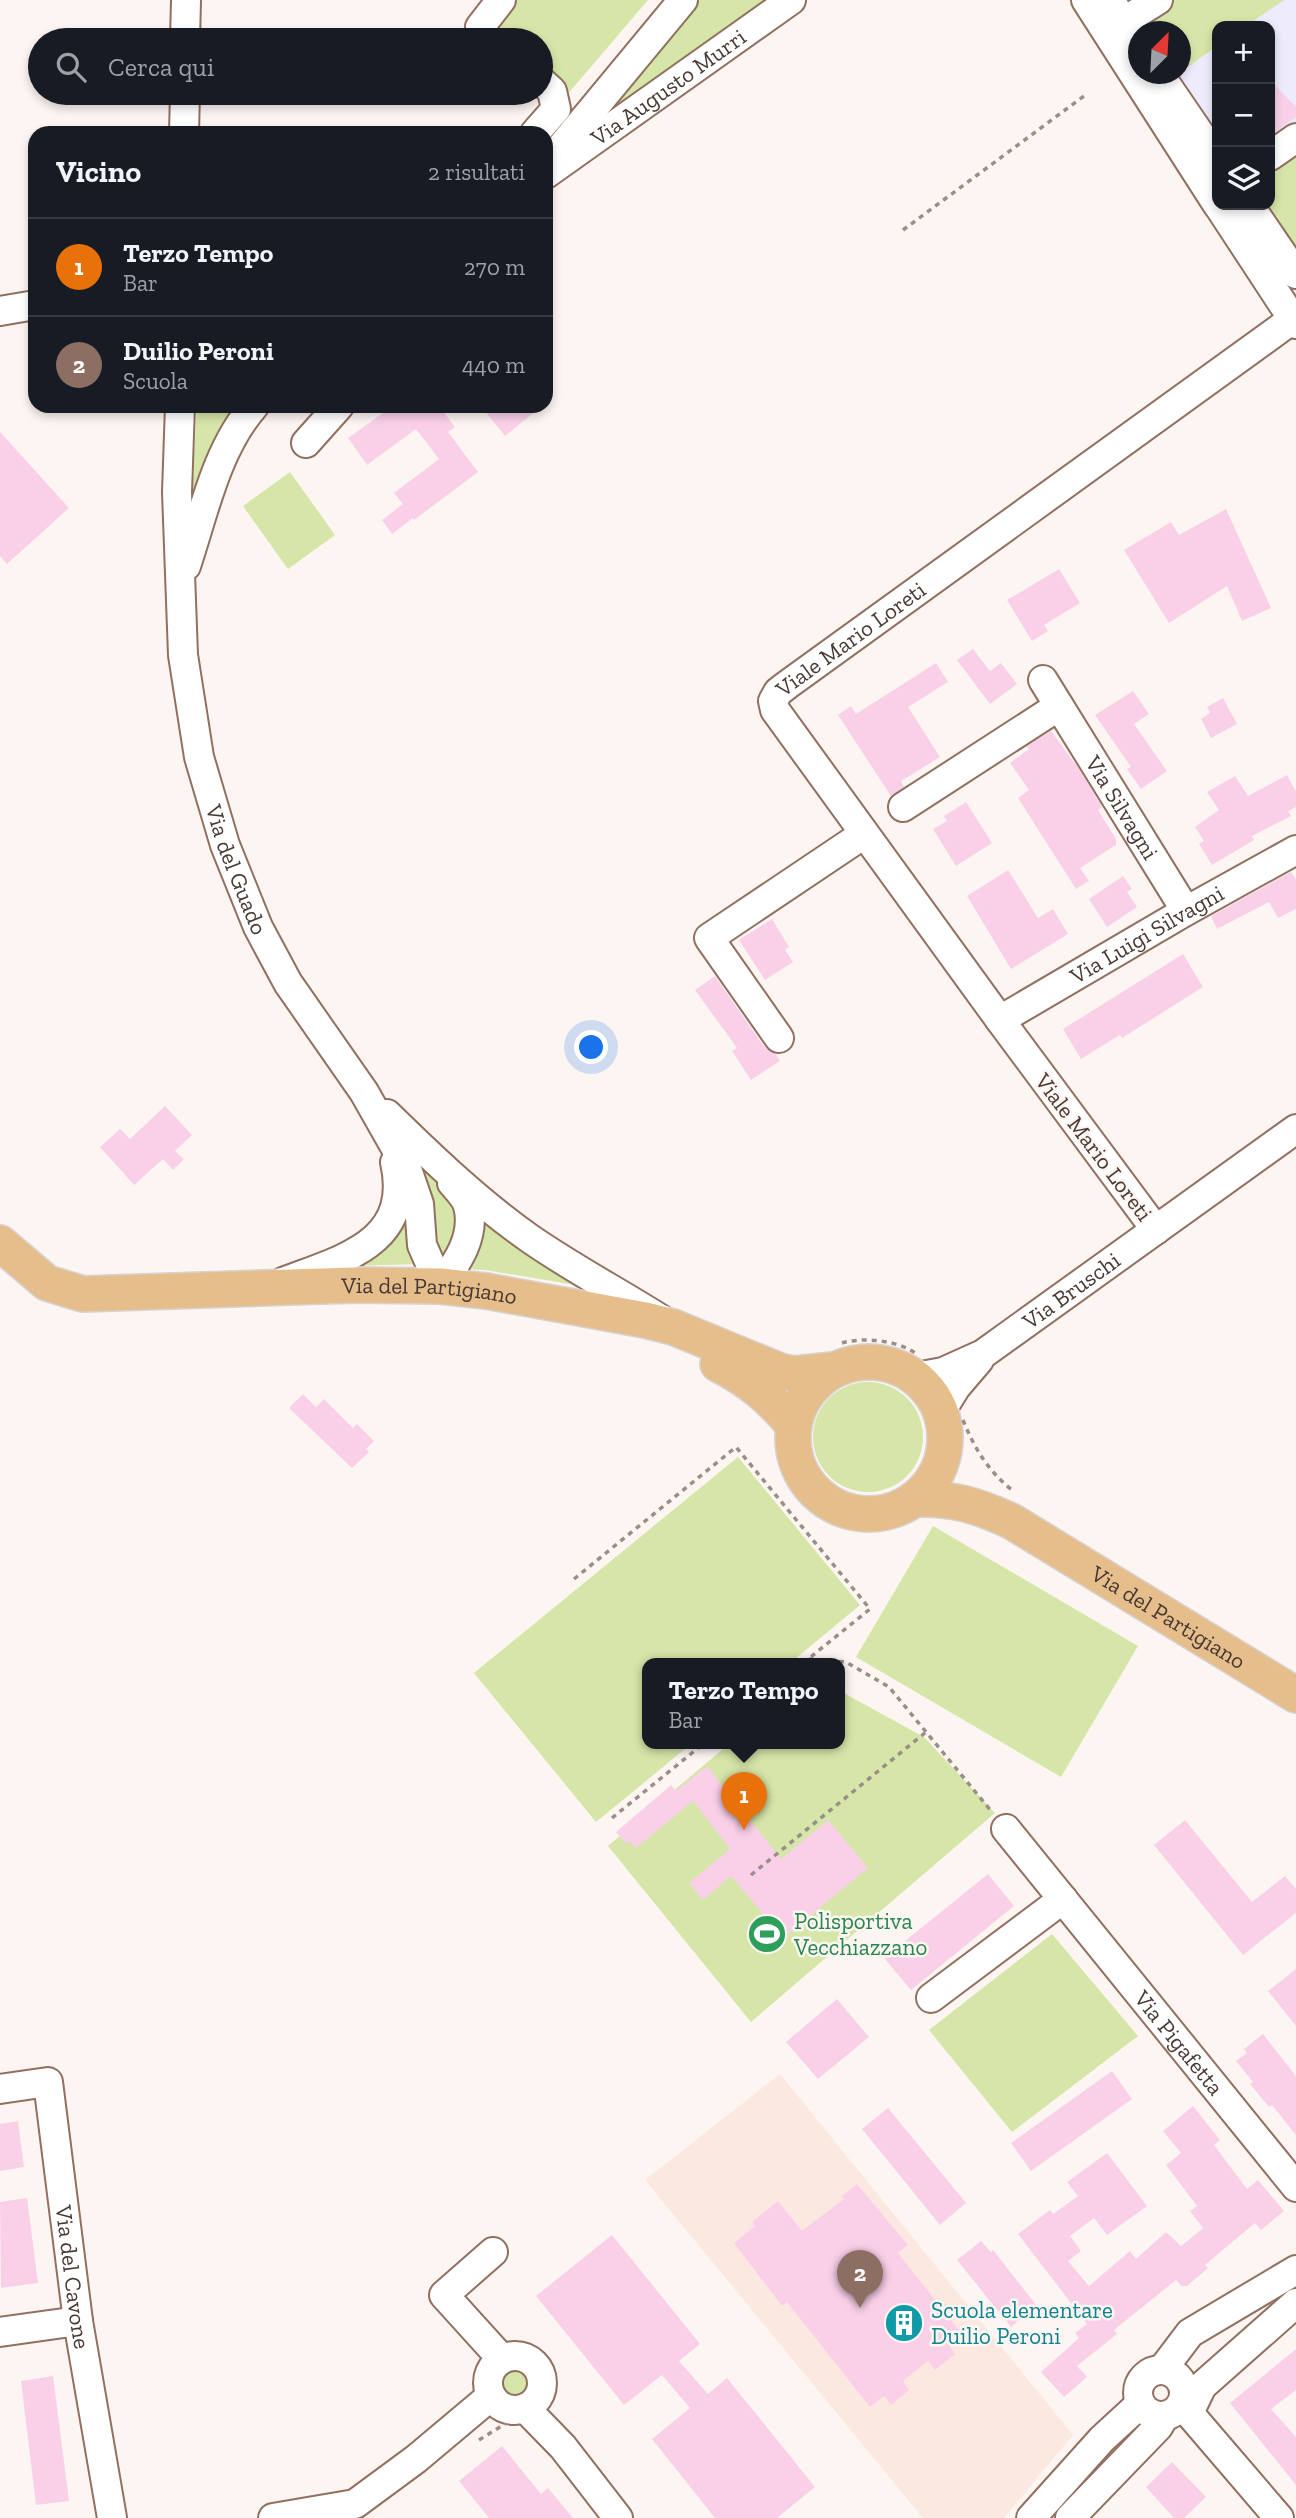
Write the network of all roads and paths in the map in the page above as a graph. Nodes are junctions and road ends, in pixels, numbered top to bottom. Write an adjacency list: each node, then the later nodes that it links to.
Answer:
1 (186, 0): 8 (street)
2 (501, 0): 9 (street)
3 (683, 0): 19 (street)
4 (791, 0): 20 (street, Via Augusto Murri)
5 (1086, 0): 21 (street)
6 (1158, 0): 7 (street)
7 (1124, 22)
8 (186, 28)
9 (480, 28)
10 (1166, 84): 17 (street)
11 (553, 96): 15 (street)
12 (1084, 96): 24 (path)
13 (185, 105): 14 (street)
14 (184, 126)
15 (541, 126)
16 (1296, 138): 18 (street)
17 (1212, 152)
18 (1275, 153)
19 (553, 158)
20 (553, 169)
21 (1212, 194)
22 (1225, 210): 25 (street)
23 (1252, 210): 25 (street)
24 (903, 230)
25 (1290, 277): 28 (street)
26 (28, 306): 27 (street)
27 (0, 311)
28 (1294, 321): 37 (street, Viale Mario Loreti)
29 (180, 413): 33 (street, Via del Guado)
30 (248, 413): 33 (street)
31 (333, 413): 32 (street)
32 (306, 443)
33 (180, 582): 42 (street, Via del Guado)
34 (1043, 680): 35 (street, Via Silvagni)
35 (1059, 706): 36 (street); 39 (street, Via Silvagni)
36 (903, 807)
37 (864, 834): 40 (street, Viale Mario Loreti); 41 (street)
38 (1296, 850): 39 (street, Via Luigi Silvagni)
39 (1186, 911): 40 (street, Via Luigi Silvagni)
40 (1000, 1020): 46 (street, Viale Mario Loreti)
41 (779, 1038)
42 (364, 1092): 44 (street, Via del Guado); 45 (street)
43 (1296, 1129): 46 (street, Via Bruschi)
44 (389, 1136): 48 (street, Via del Guado); 49 (street)
45 (438, 1163): 48 (street); 51 (street)
46 (1156, 1230): 53 (street, Via Bruschi)
47 (0, 1243): 49 (main road, Via del Partigiano)
48 (440, 1286): 49 (main road, Via del Partigiano); 50 (main road, Via del Partigiano)
49 (272, 1287)
50 (586, 1308): 51 (main road, Via del Partigiano); 54 (main road, Via del Partigiano)
51 (673, 1327): 52 (main road, Via del Partigiano)
52 (837, 1357): 53 (main road); 53 (path); 54 (main road)
53 (939, 1387): 55 (main road); 56 (path)
54 (793, 1425): 57 (main road)
55 (944, 1452): 57 (main road); 58 (main road, Via del Partigiano)
56 (1014, 1492)
57 (915, 1499): 58 (main road, Via del Partigiano)
58 (1040, 1537): 62 (main road, Via del Partigiano)
59 (573, 1579): 60 (path)
60 (808, 1658)
61 (845, 1662): 63 (path)
62 (1296, 1695)
63 (926, 1732): 66 (path); 67 (path)
64 (697, 1749): 65 (path)
65 (612, 1818)
66 (1006, 1829): 68 (street, Via Pigafetta)
67 (751, 1875)
68 (1063, 1899): 69 (street); 71 (street, Via Pigafetta)
69 (931, 1998)
70 (0, 2089): 75 (street, Via del Cavone)
71 (1296, 2187)
72 (493, 2252): 77 (street)
73 (1296, 2270): 79 (street)
74 (1296, 2303): 79 (street)
75 (78, 2321): 76 (street); 82 (street, Via del Cavone)
76 (0, 2332)
77 (502, 2359): 78 (street); 80 (street)
78 (491, 2396): 80 (street); 83 (street)
79 (1169, 2397): 85 (street); 86 (street); 87 (street)
80 (522, 2417): 81 (path); 84 (street)
81 (478, 2440)
82 (112, 2518)
83 (274, 2518)
84 (618, 2518)
85 (1031, 2518)
86 (1070, 2518)
87 (1279, 2518)

